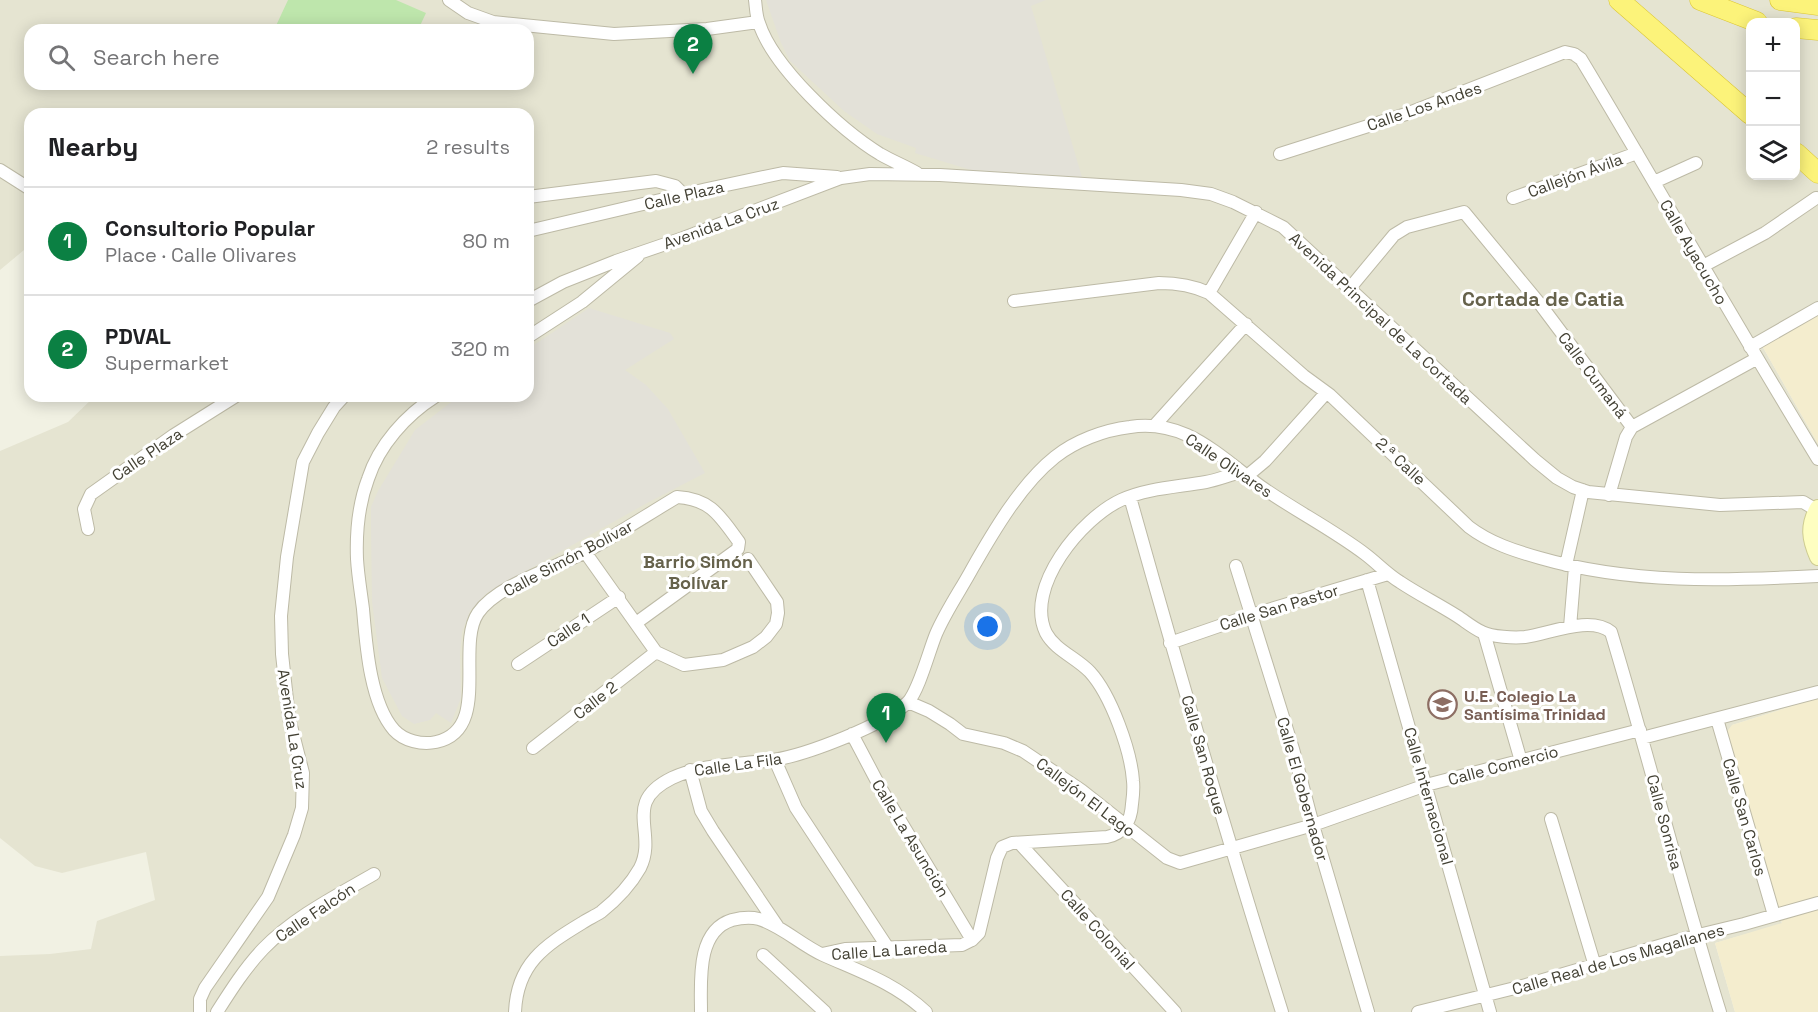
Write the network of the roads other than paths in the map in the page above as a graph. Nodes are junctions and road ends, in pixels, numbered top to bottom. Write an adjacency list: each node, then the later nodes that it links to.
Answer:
1 (449, 0): 9 (street)
2 (755, 0): 8 (street)
3 (1618, 0): 14 (highway)
4 (1700, 0): 7 (highway)
5 (1780, 0): 6 (highway)
6 (1818, 5)
7 (1747, 18)
8 (758, 22): 10 (street); 21 (street)
9 (513, 24)
10 (534, 26)
11 (1800, 28): 12 (highway)
12 (1818, 30)
13 (1565, 52): 15 (street, Calle Ayacucho); 16 (street, Calle Los Andes)
14 (1746, 111)
15 (1637, 153): 23 (street, Calle Ayacucho); 27 (street, Callejón Ávila)
16 (1280, 154)
17 (1800, 157): 20 (highway)
18 (1696, 163): 23 (street)
19 (0, 170): 24 (street)
20 (1818, 173)
21 (921, 174): 22 (street, Avenida La Cruz); 29 (street, Avenida Principal de La Cortada)
22 (841, 178): 25 (street, Calle Plaza); 31 (street, Avenida La Cruz)
23 (1654, 183): 32 (street, Calle Ayacucho)
24 (24, 185)
25 (684, 195): 26 (street); 30 (street, Calle Plaza)
26 (534, 196)
27 (1513, 198)
28 (1816, 198): 32 (street)
29 (1256, 212): 33 (street, Avenida Principal de La Cortada); 34 (street)
30 (534, 230)
31 (646, 250): 35 (street, Avenida La Cruz); 39 (street)
32 (1702, 266): 40 (street, Calle Ayacucho)
33 (1350, 288): 47 (street, Calle Cumaná); 50 (street, Avenida Principal de La Cortada)
34 (1209, 293): 36 (street, 2.ª Calle); 38 (street, 2.ª Calle)
35 (534, 298)
36 (1014, 301)
37 (1818, 308): 40 (street)
38 (1246, 324): 42 (street, 2.ª Calle); 46 (street)
39 (534, 333)
40 (1750, 347): 41 (street, Calle Ayacucho)
41 (1756, 359): 47 (street); 48 (street, Calle Ayacucho)
42 (1326, 393): 49 (street); 59 (street, 2.ª Calle)
43 (226, 402): 54 (street, Calle Plaza)
44 (339, 402): 98 (street, Avenida La Cruz)
45 (427, 402): 55 (street, Calle Simón Bolívar)
46 (1155, 425): 49 (street, Calle Olivares); 73 (street, Calle Olivares)
47 (1632, 427): 51 (street)
48 (1818, 459)
49 (1244, 474): 52 (street); 60 (street, Calle Olivares)
50 (1583, 490): 51 (street, Avenida Principal de La Cortada); 59 (street)
51 (1609, 495): 53 (street, Avenida Principal de La Cortada)
52 (1130, 497): 69 (street, Calle San Roque); 84 (street)
53 (1818, 510): 56 (main road)
54 (88, 529)
55 (585, 552): 63 (street); 65 (street, Calle Simón Bolívar)
56 (1818, 557)
57 (748, 560): 70 (street)
58 (1236, 566): 64 (street, Calle El Gobernador)
59 (1570, 566): 61 (street, 2.ª Calle); 66 (street)
60 (1388, 574): 62 (street, Calle San Pastor); 68 (street, Calle Olivares)
61 (1818, 576)
62 (1367, 580): 64 (street, Calle San Pastor); 81 (street, Calle Internacional)
63 (619, 597): 65 (street); 71 (street, Calle 1)
64 (1251, 615): 69 (street, Calle San Pastor); 83 (street, Calle El Gobernador)
65 (636, 623): 70 (street)
66 (1570, 627): 67 (street, Calle Olivares); 68 (street, Calle Olivares)
67 (1611, 632): 76 (street, Calle Sonrisa)
68 (1484, 633): 79 (street)
69 (1170, 643): 86 (street, Calle San Roque)
70 (656, 652): 77 (street, Calle 2)
71 (518, 664)
72 (1818, 692): 74 (street, Calle Comercio)
73 (908, 702): 75 (street); 84 (street, Callejón El Lago)
74 (1717, 719): 76 (street, Calle Comercio); 89 (street, Calle San Carlos)
75 (852, 734): 78 (street, Calle La Fila); 92 (street, Calle La Asunción)
76 (1641, 734): 79 (street, Calle Comercio); 91 (street, Calle Sonrisa)
77 (533, 748)
78 (775, 760): 80 (street, Calle La Fila); 93 (street)
79 (1521, 761): 81 (street, Calle Comercio)
80 (690, 770): 90 (street); 100 (street, Calle La Fila)
81 (1426, 785): 83 (street, Calle Comercio); 97 (street, Calle Internacional)
82 (1551, 819): 96 (street)
83 (1313, 825): 86 (street, Calle Comercio); 106 (street, Calle El Gobernador)
84 (1126, 827): 86 (street, Callejón El Lago); 92 (street)
85 (1022, 846): 104 (street, Calle Colonial)
86 (1231, 849): 105 (street, Calle San Roque)
87 (374, 874): 99 (street, Calle Falcón)
88 (1818, 903): 89 (street, Calle Real de Los Magallanes)
89 (1774, 915): 91 (street, Calle Real de Los Magallanes)
90 (779, 928): 94 (street); 101 (street)
91 (1696, 935): 96 (street, Calle Real de Los Magallanes); 109 (street, Calle Sonrisa)
92 (972, 940): 93 (street, Calle La Lareda)
93 (888, 948): 94 (street, Calle La Lareda)
94 (822, 954): 103 (street)
95 (763, 955): 102 (street)
96 (1594, 966): 97 (street, Calle Real de Los Magallanes)
97 (1485, 995): 107 (street, Calle Real de Los Magallanes); 108 (street, Calle Internacional)
98 (200, 1012)
99 (217, 1012)
100 (515, 1012)
101 (701, 1012)
102 (824, 1012)
103 (926, 1012)
104 (1175, 1012)
105 (1282, 1012)
106 (1368, 1012)
107 (1418, 1012)
108 (1490, 1012)
109 (1720, 1012)

